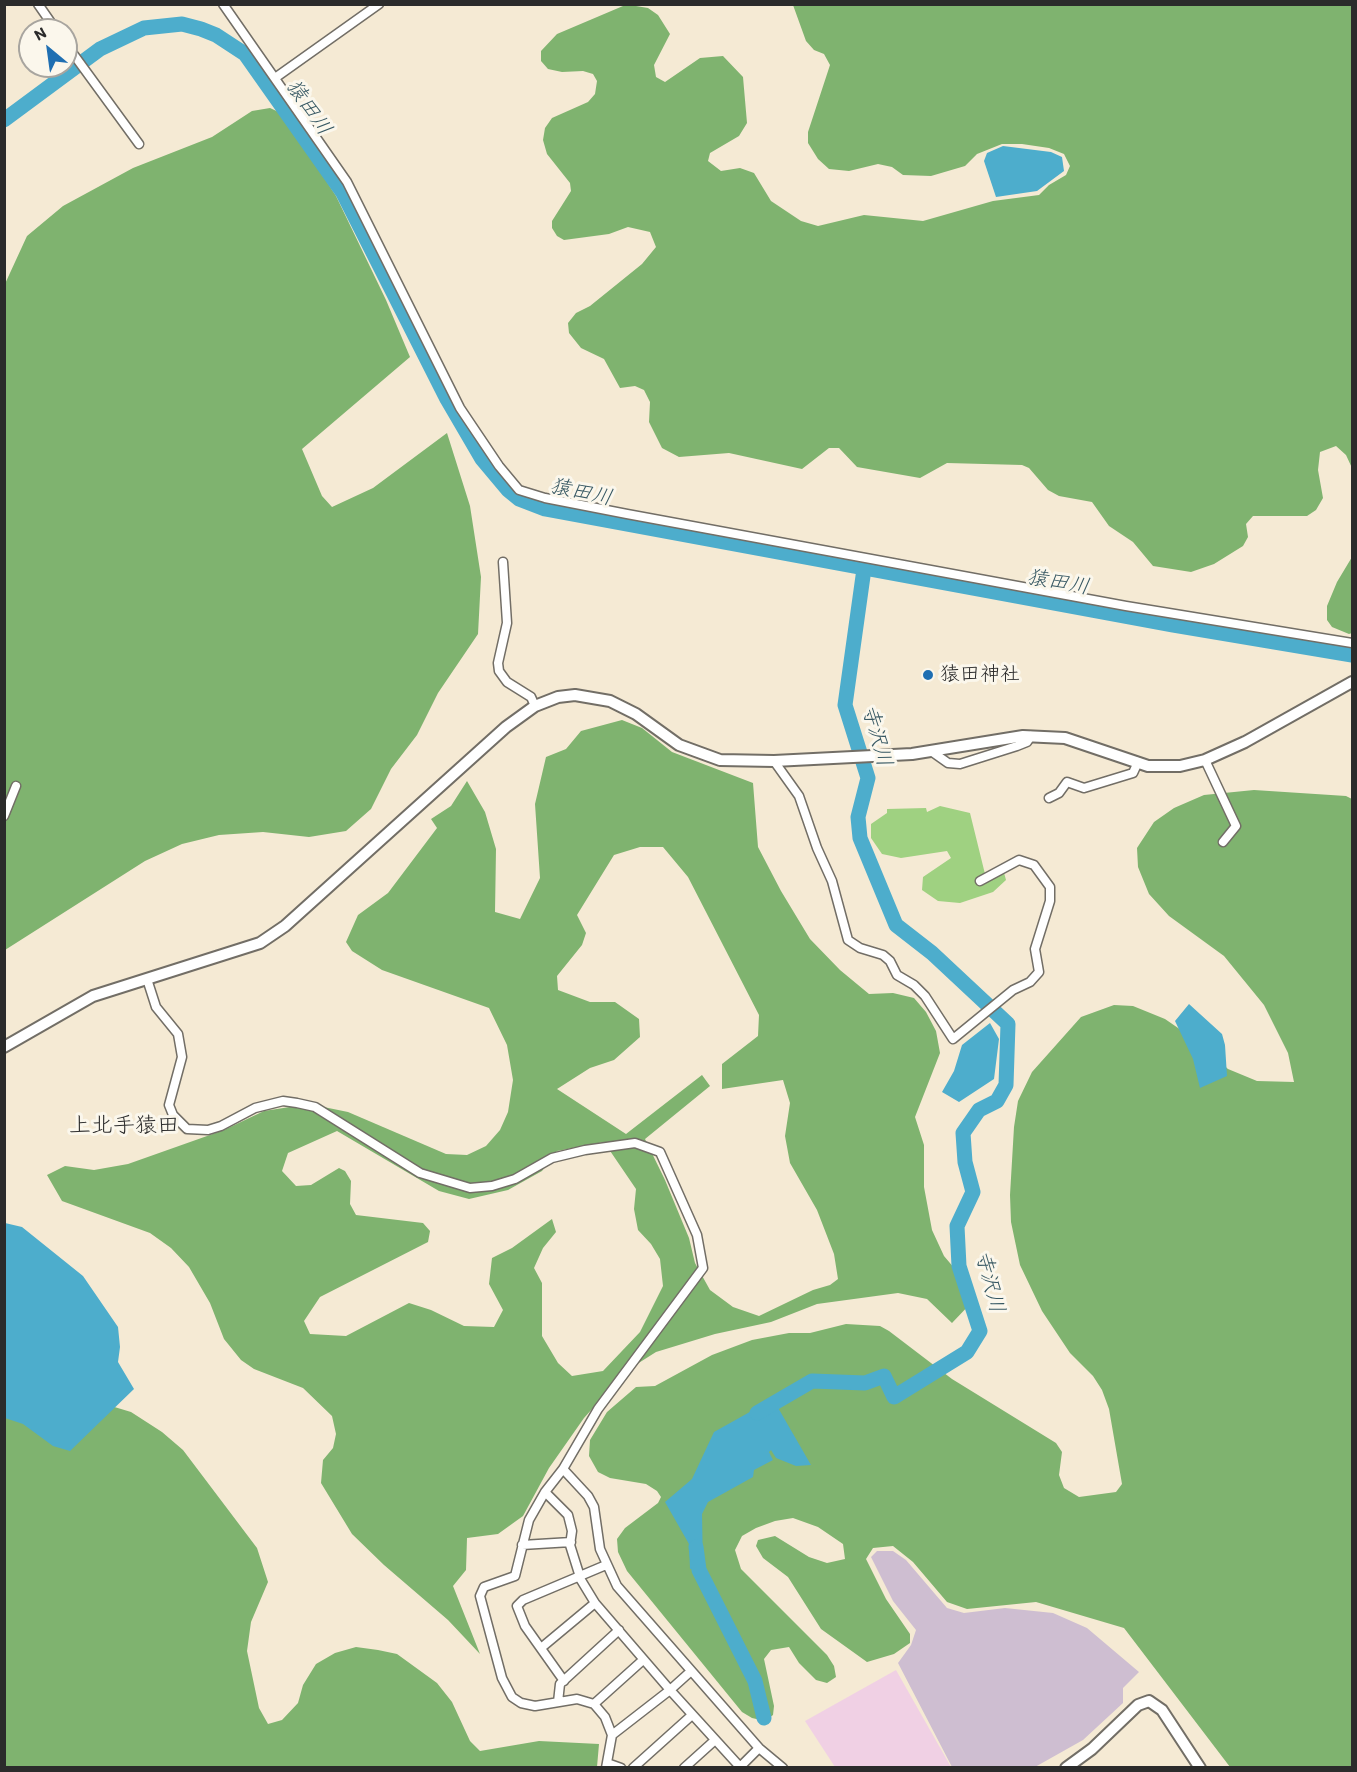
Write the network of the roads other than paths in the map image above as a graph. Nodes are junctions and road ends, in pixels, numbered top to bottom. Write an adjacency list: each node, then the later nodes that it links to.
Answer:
1 (38, 4): 4 (street)
2 (223, 4): 6 (street)
3 (379, 4): 6 (street)
4 (48, 18)
5 (78, 62): 7 (street)
6 (275, 78): 9 (street)
7 (139, 144)
8 (503, 562): 11 (street)
9 (1353, 643)
10 (1353, 682): 14 (street)
11 (535, 706): 15 (street); 22 (street)
12 (1031, 736): 13 (street); 13 (street); 16 (street)
13 (931, 751): 15 (street)
14 (1205, 760): 16 (street); 20 (street)
15 (774, 761): 21 (street)
16 (1137, 762): 18 (street)
17 (16, 786): 19 (street)
18 (1049, 798)
19 (4, 816)
20 (1223, 842)
21 (980, 881)
22 (147, 979): 23 (street); 24 (street)
23 (4, 1047)
24 (563, 1469): 25 (street); 28 (street)
25 (545, 1492): 26 (street); 27 (street)
26 (571, 1542): 27 (street); 29 (street)
27 (522, 1545): 37 (street)
28 (606, 1565): 29 (street); 34 (street)
29 (580, 1576): 30 (street); 32 (street)
30 (595, 1603): 31 (street); 32 (street)
31 (619, 1630): 33 (street); 35 (street)
32 (541, 1648): 35 (street)
33 (643, 1660): 36 (street); 38 (street)
34 (690, 1672): 36 (street); 42 (street)
35 (564, 1681): 37 (street)
36 (670, 1690): 39 (street); 40 (street)
37 (558, 1702): 38 (street)
38 (594, 1704): 40 (street)
39 (692, 1715): 41 (street); 45 (street)
40 (612, 1735): 43 (street)
41 (714, 1741): 46 (street); 47 (street)
42 (759, 1748): 47 (street); 48 (street)
43 (607, 1765): 44 (street)
44 (621, 1767)
45 (633, 1767)
46 (684, 1767)
47 (740, 1767)
48 (783, 1767)
49 (1066, 1767): 50 (street)
50 (1200, 1767)

